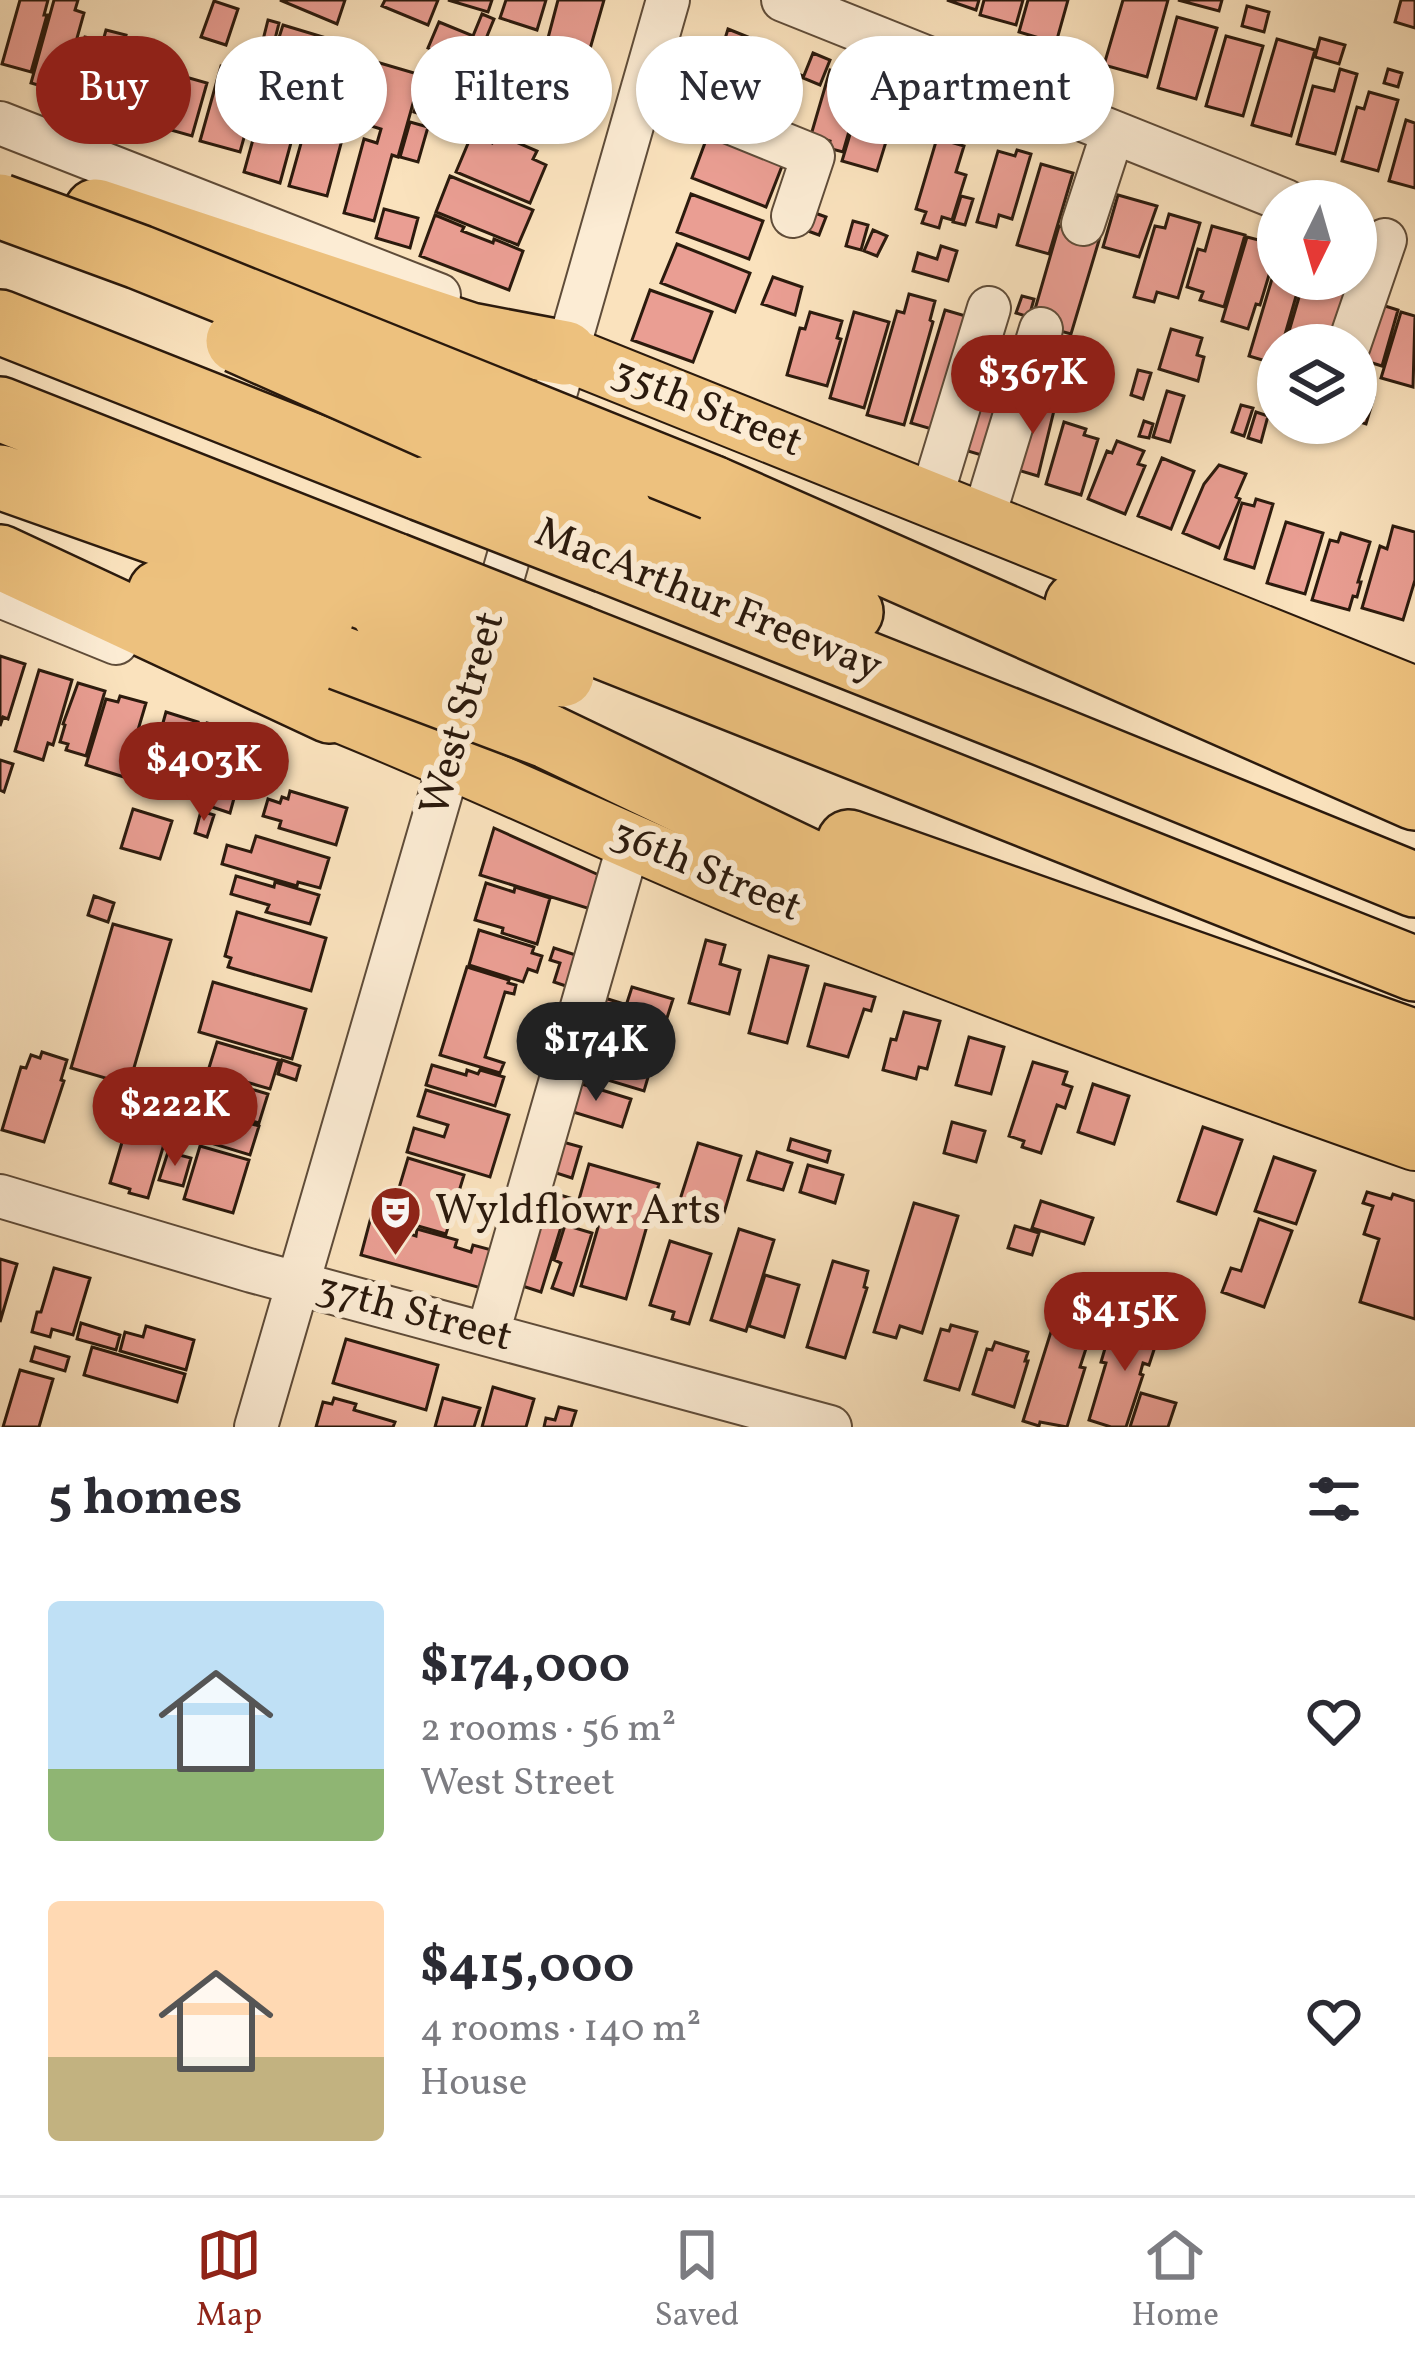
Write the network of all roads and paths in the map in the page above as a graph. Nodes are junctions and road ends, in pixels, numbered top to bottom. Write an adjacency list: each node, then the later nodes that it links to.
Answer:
1 (668, 0): 3 (street, West Street)
2 (783, 0): 4 (street)
3 (658, 36)
4 (873, 36)
5 (636, 111): 19 (street, West Street)
6 (0, 123): 19 (street, 35th Street)
7 (1114, 132): 10 (street)
8 (783, 144): 12 (street)
9 (1109, 144): 13 (street)
10 (1257, 189)
11 (5, 202): 19 (highway); 23 (highway, bridge); 26 (highway, bridge)
12 (793, 216)
13 (1083, 224)
14 (1385, 240): 17 (street)
15 (989, 308): 22 (street)
16 (0, 322): 26 (highway, MacArthur Freeway, bridge)
17 (1356, 324)
18 (1041, 329): 24 (street)
19 (565, 353): 22 (main road, 35th Street); 34 (street, West Street)
20 (0, 409): 28 (highway)
21 (0, 477): 28 (highway)
22 (931, 498): 24 (main road, 35th Street)
23 (811, 514): 33 (highway); 35 (highway)
24 (983, 519): 30 (main road, 35th Street)
25 (0, 533): 32 (highway, bridge)
26 (613, 536): 37 (highway)
27 (0, 556): 31 (highway)
28 (390, 589): 38 (highway, bridge)
29 (0, 596): 31 (street, 36th Street)
30 (1415, 694)
31 (329, 711): 34 (main road, 36th Street)
32 (547, 736): 39 (highway); 40 (highway)
33 (1415, 739)
34 (451, 761): 36 (main road, 36th Street); 43 (street, West Street)
35 (1415, 798)
36 (631, 840): 41 (main road, 36th Street); 44 (street)
37 (1415, 885)
38 (1415, 969)
39 (1415, 1042)
40 (1415, 1099)
41 (1415, 1143)
42 (0, 1196): 43 (street, 37th Street)
43 (298, 1283): 44 (street, 37th Street); 45 (street, West Street)
44 (488, 1333): 46 (street, 37th Street)
45 (256, 1427)
46 (830, 1427)

